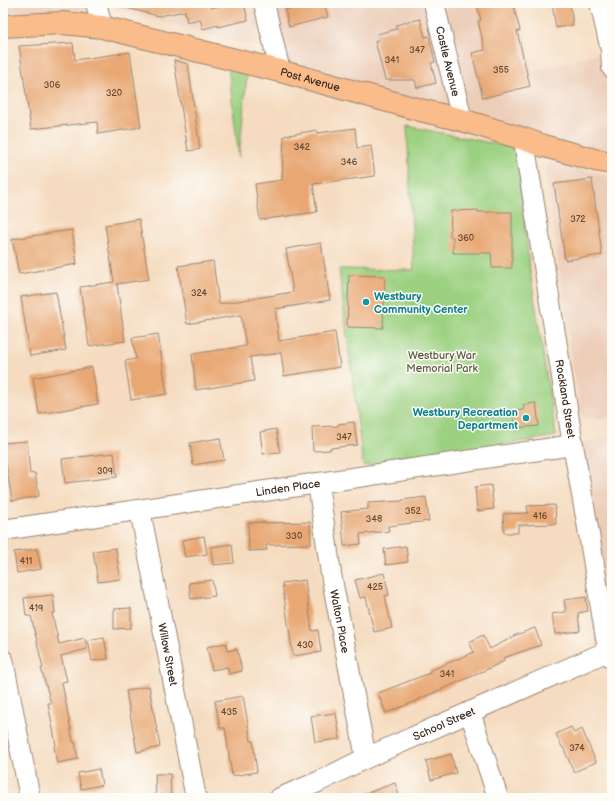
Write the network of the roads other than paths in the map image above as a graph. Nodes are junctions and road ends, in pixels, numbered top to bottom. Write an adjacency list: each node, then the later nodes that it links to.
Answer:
1 (96, 3): 6 (street)
2 (264, 3): 8 (street)
3 (434, 3): 9 (street, Castle Avenue)
4 (600, 3): 7 (street)
5 (3, 26): 6 (main road, Post Avenue)
6 (102, 27): 8 (main road, Post Avenue)
7 (612, 68)
8 (280, 71): 9 (main road, Post Avenue)
9 (462, 120): 10 (main road, Post Avenue)
10 (524, 139): 11 (main road, Post Avenue); 12 (street, Rockland Street)
11 (612, 163)
12 (573, 445): 13 (street, Linden Place); 16 (street, Rockland Street)
13 (318, 483): 14 (street, Linden Place); 19 (street, Walton Place)
14 (140, 510): 15 (street, Linden Place); 22 (street, Willow Street)
15 (3, 530)
16 (610, 654): 18 (street, School Street)
17 (3, 660): 21 (street)
18 (470, 712): 19 (street, School Street); 24 (street)
19 (366, 758): 20 (street, School Street)
20 (321, 790): 23 (street, School Street)
21 (30, 798)
22 (196, 798)
23 (280, 798)
24 (498, 798)

